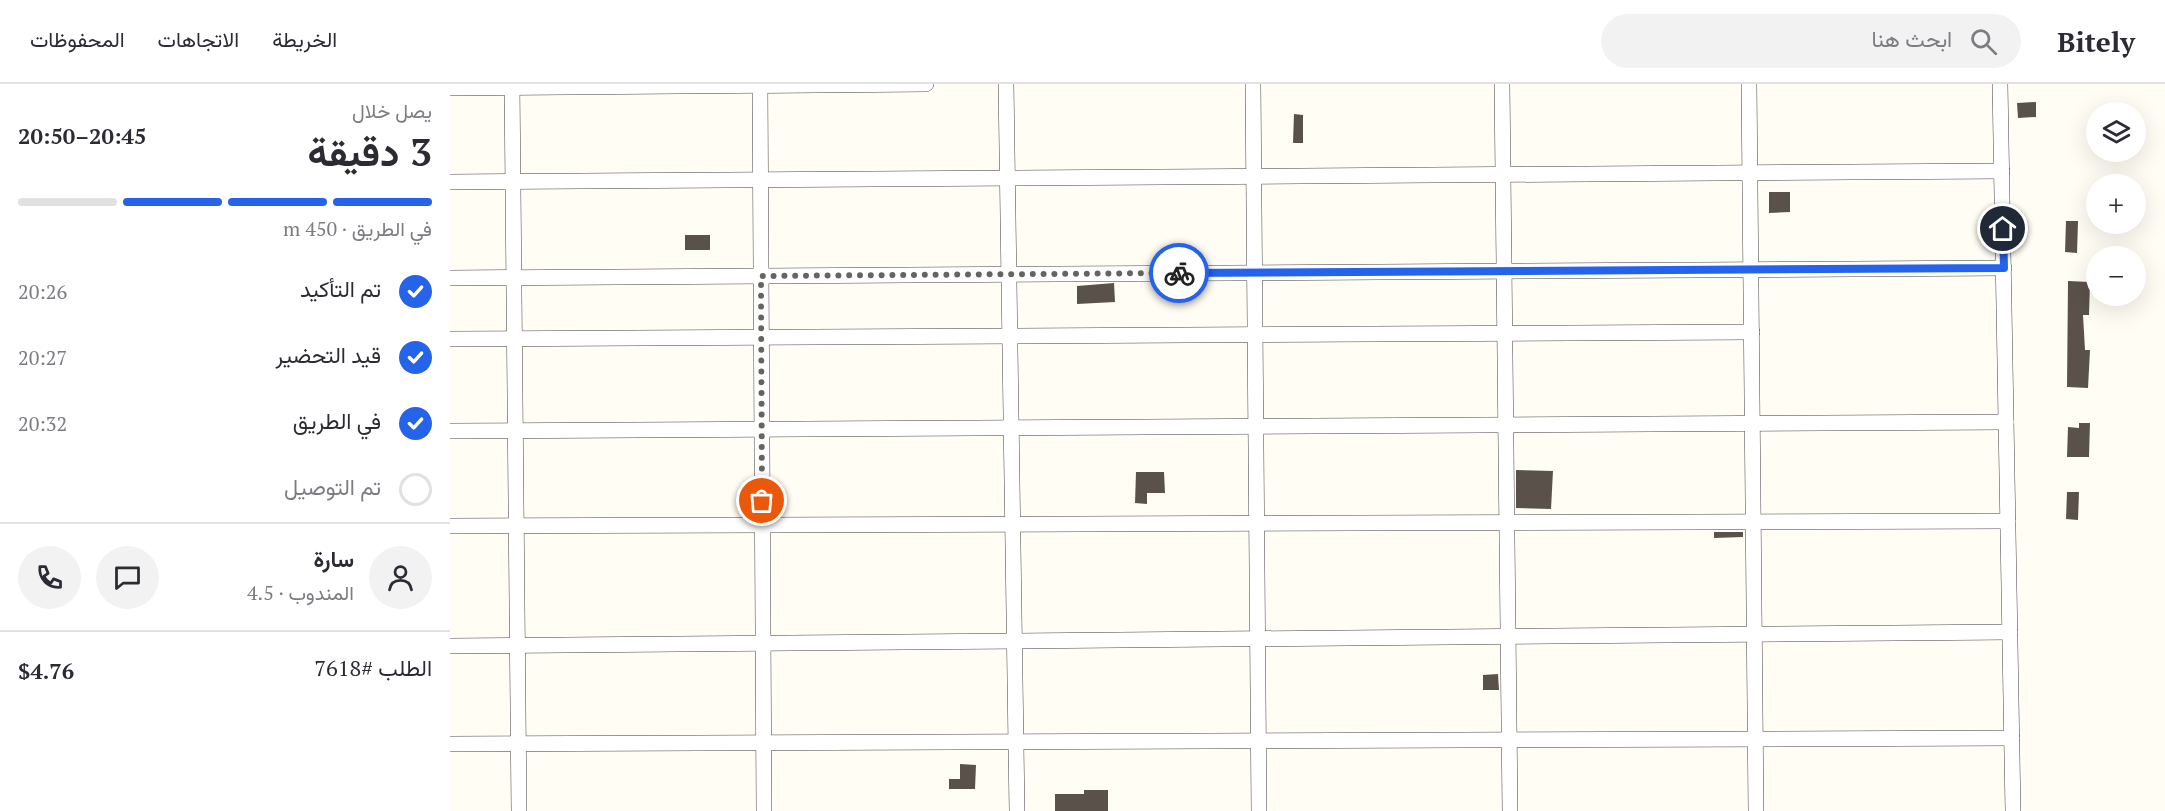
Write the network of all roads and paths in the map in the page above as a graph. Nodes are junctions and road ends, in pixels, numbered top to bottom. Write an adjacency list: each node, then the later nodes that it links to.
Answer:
1 (926, 84): 7 (street)
2 (1006, 84): 14 (street)
3 (1252, 84): 13 (street)
4 (1502, 84): 12 (street)
5 (1749, 84): 11 (street)
6 (2000, 84): 10 (street)
7 (760, 85): 8 (street); 15 (street)
8 (512, 86): 9 (street); 17 (street)
9 (450, 88)
10 (2002, 171): 11 (street); 18 (street)
11 (1750, 173): 12 (street); 19 (street)
12 (1503, 174): 13 (street); 20 (street)
13 (1253, 176): 14 (street); 21 (street)
14 (1008, 178): 15 (street); 22 (street)
15 (760, 180): 17 (street); 23 (street)
16 (450, 182): 17 (street)
17 (513, 182): 25 (street)
18 (2004, 268): 19 (street); 33 (street)
19 (1751, 269): 20 (street); 26 (street)
20 (1504, 271): 21 (street); 27 (street)
21 (1254, 273): 22 (street); 28 (street)
22 (1009, 274): 23 (street); 29 (street)
23 (761, 276): 25 (street); 30 (street)
24 (450, 278): 25 (street)
25 (514, 278): 32 (street)
26 (1752, 332): 27 (street); 34 (street)
27 (1505, 333): 28 (street); 35 (street)
28 (1255, 335): 29 (street); 36 (street)
29 (1010, 336): 30 (street); 37 (street)
30 (762, 338): 32 (street); 38 (street)
31 (450, 339): 32 (street)
32 (514, 339): 39 (street)
33 (2006, 422): 34 (street); 41 (street)
34 (1752, 424): 35 (street); 42 (street)
35 (1506, 425): 36 (street); 43 (street)
36 (1255, 426): 37 (street); 45 (street)
37 (1011, 428): 38 (street); 44 (street)
38 (762, 429): 39 (street); 46 (street)
39 (515, 430): 40 (street); 48 (street)
40 (450, 431)
41 (2008, 521): 42 (street); 49 (street)
42 (1753, 522): 43 (street); 50 (street)
43 (1507, 523): 45 (street); 51 (street)
44 (1013, 524): 45 (street); 46 (street); 53 (street)
45 (1256, 524): 52 (street)
46 (762, 525): 48 (street); 54 (street)
47 (450, 526): 48 (street)
48 (516, 526): 55 (street)
49 (2010, 632): 50 (street); 57 (street)
50 (1754, 634): 51 (street); 58 (street)
51 (1508, 636): 52 (street); 59 (street)
52 (1257, 639): 53 (street); 60 (street)
53 (1014, 641): 54 (street); 61 (street)
54 (763, 643): 55 (street); 62 (street)
55 (517, 645): 56 (street); 64 (street)
56 (450, 646)
57 (2012, 738): 58 (street); 71 (street)
58 (1755, 739): 59 (street); 70 (street)
59 (1509, 740): 60 (street); 69 (street)
60 (1258, 741): 61 (street); 68 (street)
61 (1016, 742): 62 (street); 67 (street)
62 (764, 743): 64 (street); 66 (street)
63 (450, 744): 64 (street)
64 (518, 744): 65 (street)
65 (519, 811)
66 (764, 811)
67 (1017, 811)
68 (1259, 811)
69 (1510, 811)
70 (1756, 811)
71 (2013, 811)

